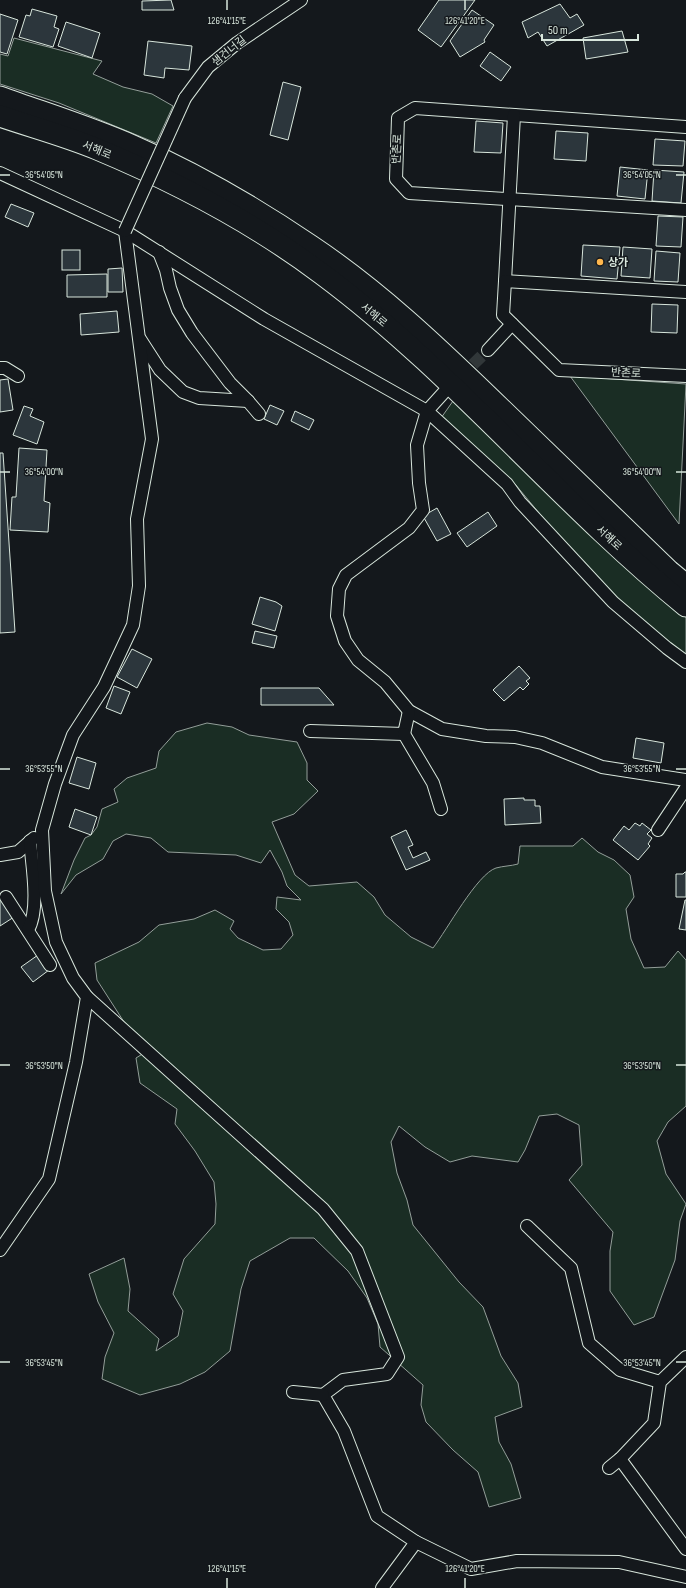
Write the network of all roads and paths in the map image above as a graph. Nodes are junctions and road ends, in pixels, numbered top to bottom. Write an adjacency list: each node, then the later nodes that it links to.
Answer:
1 (301, 0): 9 (street, 샘건너길, bridge)
2 (0, 97): 23 (highway, 서해로)
3 (514, 115): 5 (street, 반촌로); 7 (street, 반촌로); 7 (street, 반촌로)
4 (0, 116): 24 (highway, 서해로)
5 (686, 127)
6 (0, 173): 9 (street)
7 (509, 199): 8 (street, 반촌로); 11 (street, 반촌로)
8 (686, 210)
9 (124, 231): 10 (street); 14 (street)
10 (159, 252): 20 (street); 21 (street)
11 (505, 281): 12 (street); 13 (street, 반촌로)
12 (686, 292)
13 (512, 324): 15 (street); 18 (street, 반촌로)
14 (138, 336): 20 (street); 32 (street)
15 (488, 350)
16 (0, 368): 17 (street)
17 (18, 376)
18 (686, 376)
19 (446, 390): 21 (street)
20 (248, 401): 22 (street)
21 (427, 411): 25 (street); 26 (street)
22 (259, 414)
23 (686, 585)
24 (686, 606)
25 (686, 662)
26 (409, 711): 28 (street); 29 (street)
27 (310, 731): 28 (street)
28 (404, 734): 31 (street)
29 (686, 780)
30 (686, 788): 33 (street)
31 (441, 809)
32 (42, 830): 34 (street); 39 (street)
33 (658, 830)
34 (30, 841): 35 (street); 37 (street)
35 (0, 855)
36 (6, 897): 37 (street)
37 (28, 930): 38 (street)
38 (50, 964)
39 (87, 997): 41 (street); 45 (street)
40 (527, 1226): 43 (street)
41 (0, 1250)
42 (686, 1357): 43 (street)
43 (660, 1382): 46 (street)
44 (293, 1392): 45 (street)
45 (323, 1395): 48 (street)
46 (620, 1459): 47 (street); 49 (street)
47 (608, 1468)
48 (416, 1542): 50 (street); 51 (street)
49 (686, 1549)
50 (686, 1577)
51 (382, 1588)

